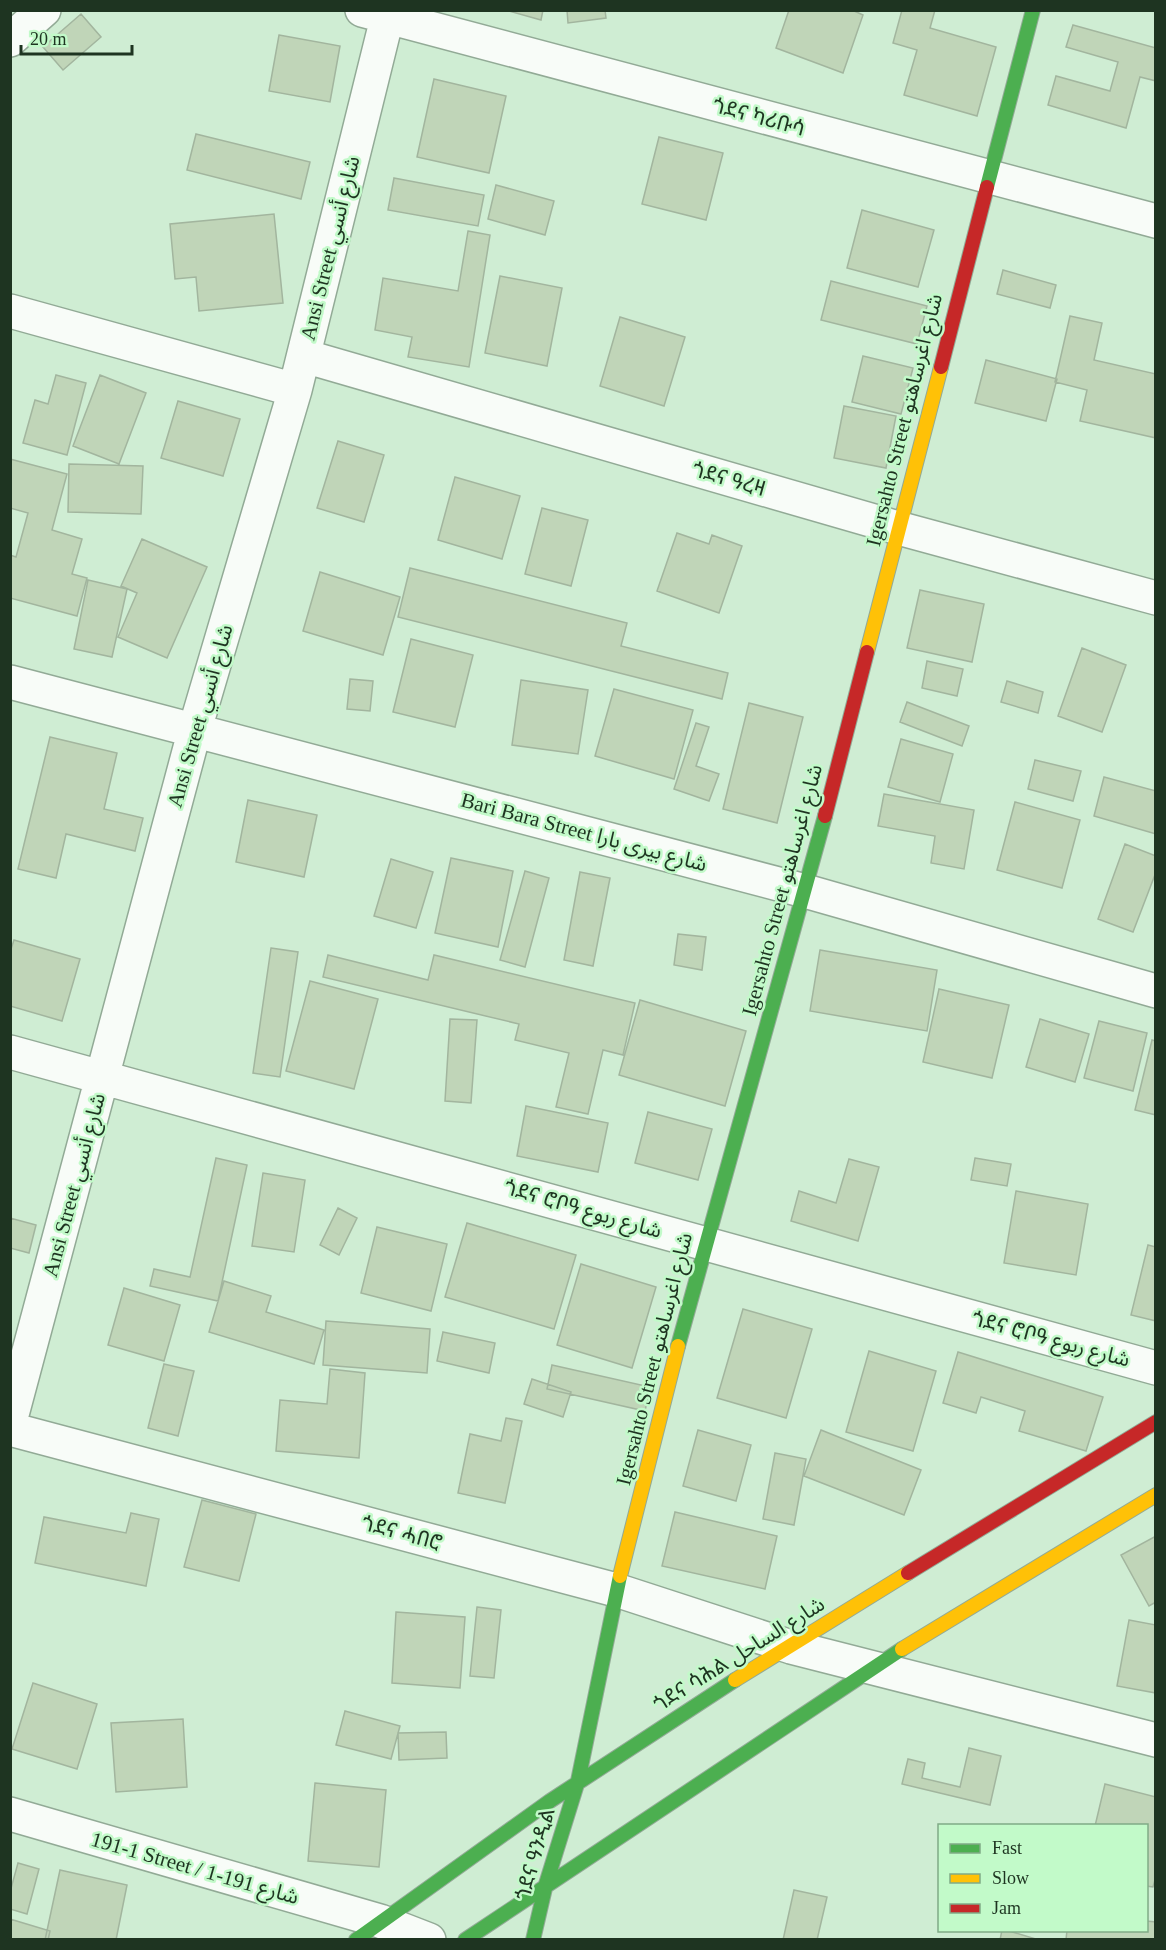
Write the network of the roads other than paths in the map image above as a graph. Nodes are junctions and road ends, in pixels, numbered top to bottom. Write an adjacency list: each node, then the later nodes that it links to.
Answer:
1 (44, 10): 4 (street)
2 (1033, 10): 5 (main road, Igersahto Street شارع اغرساهتو)
3 (380, 13): 5 (street, ጎደና ካሪቡሳ); 8 (street, Ansi Street شارع أنسي)
4 (10, 40)
5 (988, 178): 6 (street, ጎደና ካሪቡሳ); 10 (main road, Igersahto Street شارع اغرساهتو)
6 (1155, 222)
7 (10, 311): 9 (street)
8 (304, 356): 9 (street, Ansi Street شارع أنسي); 10 (street, ጎደና ዓረዛ)
9 (295, 390): 13 (street, Ansi Street شارع أنسي)
10 (898, 528): 11 (street, ጎደና ዓረዛ); 14 (main road, Igersahto Street شارع اغرساهتو)
11 (1155, 598)
12 (10, 682): 13 (street, Bari Bara Street شارع بيرى بارا)
13 (195, 729): 14 (street, Bari Bara Street شارع بيرى بارا); 17 (street, Ansi Street شارع أنسي)
14 (805, 891): 15 (street, Bari Bara Street شارع بيرى بارا); 18 (main road, Igersahto Street شارع اغرساهتو)
15 (1155, 991)
16 (10, 1052): 17 (street, ጎደና ሮቦዓ شارع ربوع)
17 (103, 1076): 18 (street, ጎደና ሮቦዓ شارع ربوع); 20 (street, Ansi Street شارع أنسي)
18 (705, 1243): 19 (street, ጎደና ሮቦዓ شارع ربوع); 24 (main road, Igersahto Street شارع اغرساهتو)
19 (1155, 1368)
20 (10, 1422)
21 (1155, 1422): 25 (main road, ጎደና ሳሕል شارع الساحل)
22 (10, 1429): 24 (street, ጎደና ሓበሮ)
23 (1155, 1495): 26 (main road)
24 (616, 1590): 25 (street, ጎደና ሓበሮ); 28 (main road, Igersahto Street شارع اغرساهتو)
25 (791, 1647): 26 (street, ጎደና ሓበሮ); 28 (main road, ጎደና ሳሕል شارع الساحل)
26 (872, 1667): 27 (street, ጎደና ሓበሮ); 30 (main road)
27 (1155, 1740)
28 (579, 1781): 30 (main road, ጎደና ዓንዲል); 31 (main road, ጎደና ሳሕል شارع الساحل)
29 (10, 1814): 31 (street, 191-1 Street / شارع 191-1)
30 (546, 1884): 33 (main road); 34 (main road, ጎደና ዓንዲል)
31 (368, 1930): 32 (street, 191-1 Street / شارع 191-1)
32 (429, 1940)
33 (465, 1940)
34 (533, 1940)

